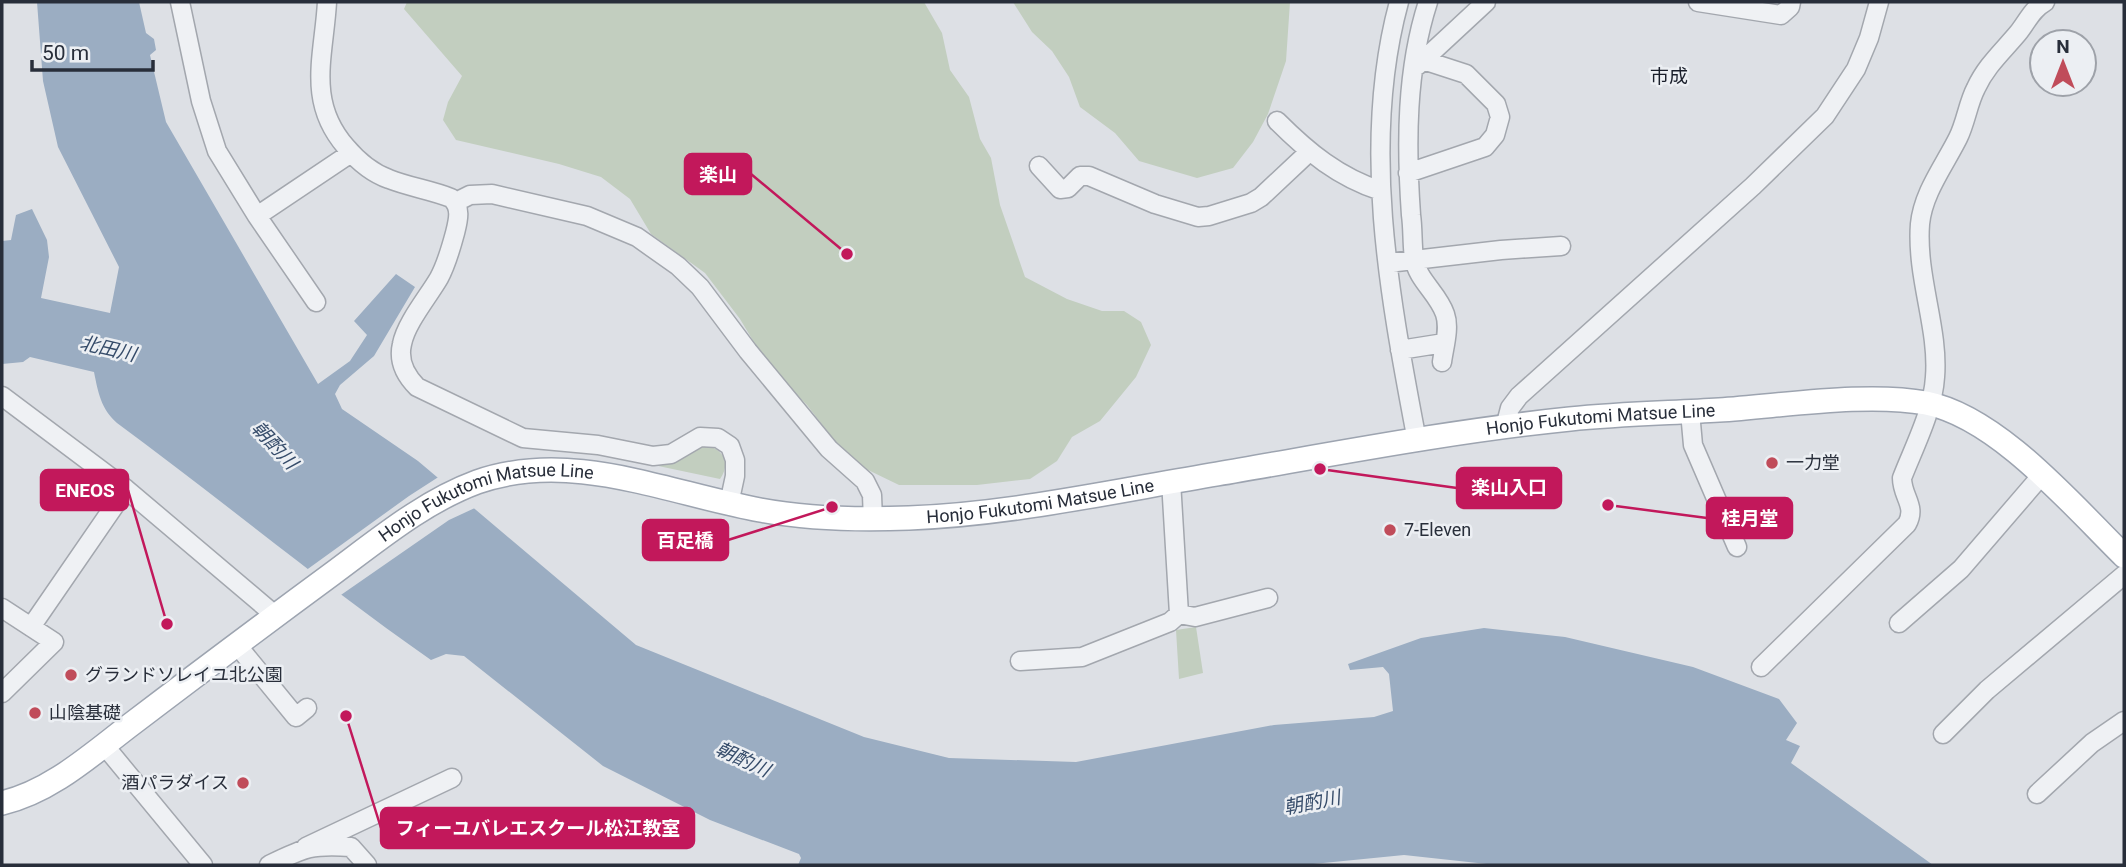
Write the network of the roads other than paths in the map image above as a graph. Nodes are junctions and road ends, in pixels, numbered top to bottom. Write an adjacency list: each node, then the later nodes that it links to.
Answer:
1 (180, 2): 18 (street)
2 (327, 2): 13 (street)
3 (1399, 2): 16 (street)
4 (1428, 2): 10 (street)
5 (1486, 2): 10 (street)
6 (1698, 2): 7 (street)
7 (1791, 2)
8 (1879, 2): 29 (street)
9 (2045, 2): 27 (street)
10 (1418, 65): 15 (street); 15 (street)
11 (1277, 121): 12 (street)
12 (1309, 152): 14 (street); 16 (street)
13 (351, 153): 17 (street); 18 (street)
14 (1040, 166)
15 (1408, 173): 20 (street)
16 (1381, 191): 21 (street)
17 (456, 202): 34 (street); 35 (street)
18 (257, 216): 22 (street)
19 (1561, 246): 20 (street)
20 (1414, 259): 21 (street); 23 (street)
21 (1388, 263): 24 (street)
22 (316, 302)
23 (1444, 343): 24 (street); 25 (street)
24 (1400, 350): 30 (street)
25 (1442, 362)
26 (2, 396): 33 (street)
27 (1929, 404): 28 (main road, Honjo Fukutomi Matsue Line); 31 (main road, Honjo Fukutomi Matsue Line); 47 (street)
28 (1690, 412): 29 (main road, Honjo Fukutomi Matsue Line); 36 (street)
29 (1506, 427): 30 (main road, Honjo Fukutomi Matsue Line)
30 (1417, 441): 32 (main road, Honjo Fukutomi Matsue Line)
31 (2042, 476): 37 (main road, Honjo Fukutomi Matsue Line); 43 (street)
32 (1171, 481): 35 (main road, Honjo Fukutomi Matsue Line); 41 (street)
33 (126, 489): 42 (street); 44 (street)
34 (729, 504): 35 (main road, Honjo Fukutomi Matsue Line); 42 (main road, Honjo Fukutomi Matsue Line)
35 (873, 520)
36 (1737, 547)
37 (2124, 556)
38 (2124, 575): 51 (street)
39 (1268, 598): 41 (street)
40 (2, 608): 44 (street)
41 (1179, 614): 46 (street)
42 (276, 616): 45 (main road, Honjo Fukutomi Matsue Line)
43 (1899, 623)
44 (32, 627): 48 (street)
45 (237, 645): 49 (street); 52 (main road, Honjo Fukutomi Matsue Line)
46 (1020, 661)
47 (1762, 667)
48 (2, 692)
49 (307, 708)
50 (2124, 721): 54 (street)
51 (1943, 734)
52 (104, 745): 55 (main road, Honjo Fukutomi Matsue Line); 57 (street)
53 (452, 778): 56 (street)
54 (2037, 794)
55 (2, 803)
56 (306, 847): 58 (street); 59 (street)
57 (203, 865)
58 (269, 865)
59 (367, 865)

